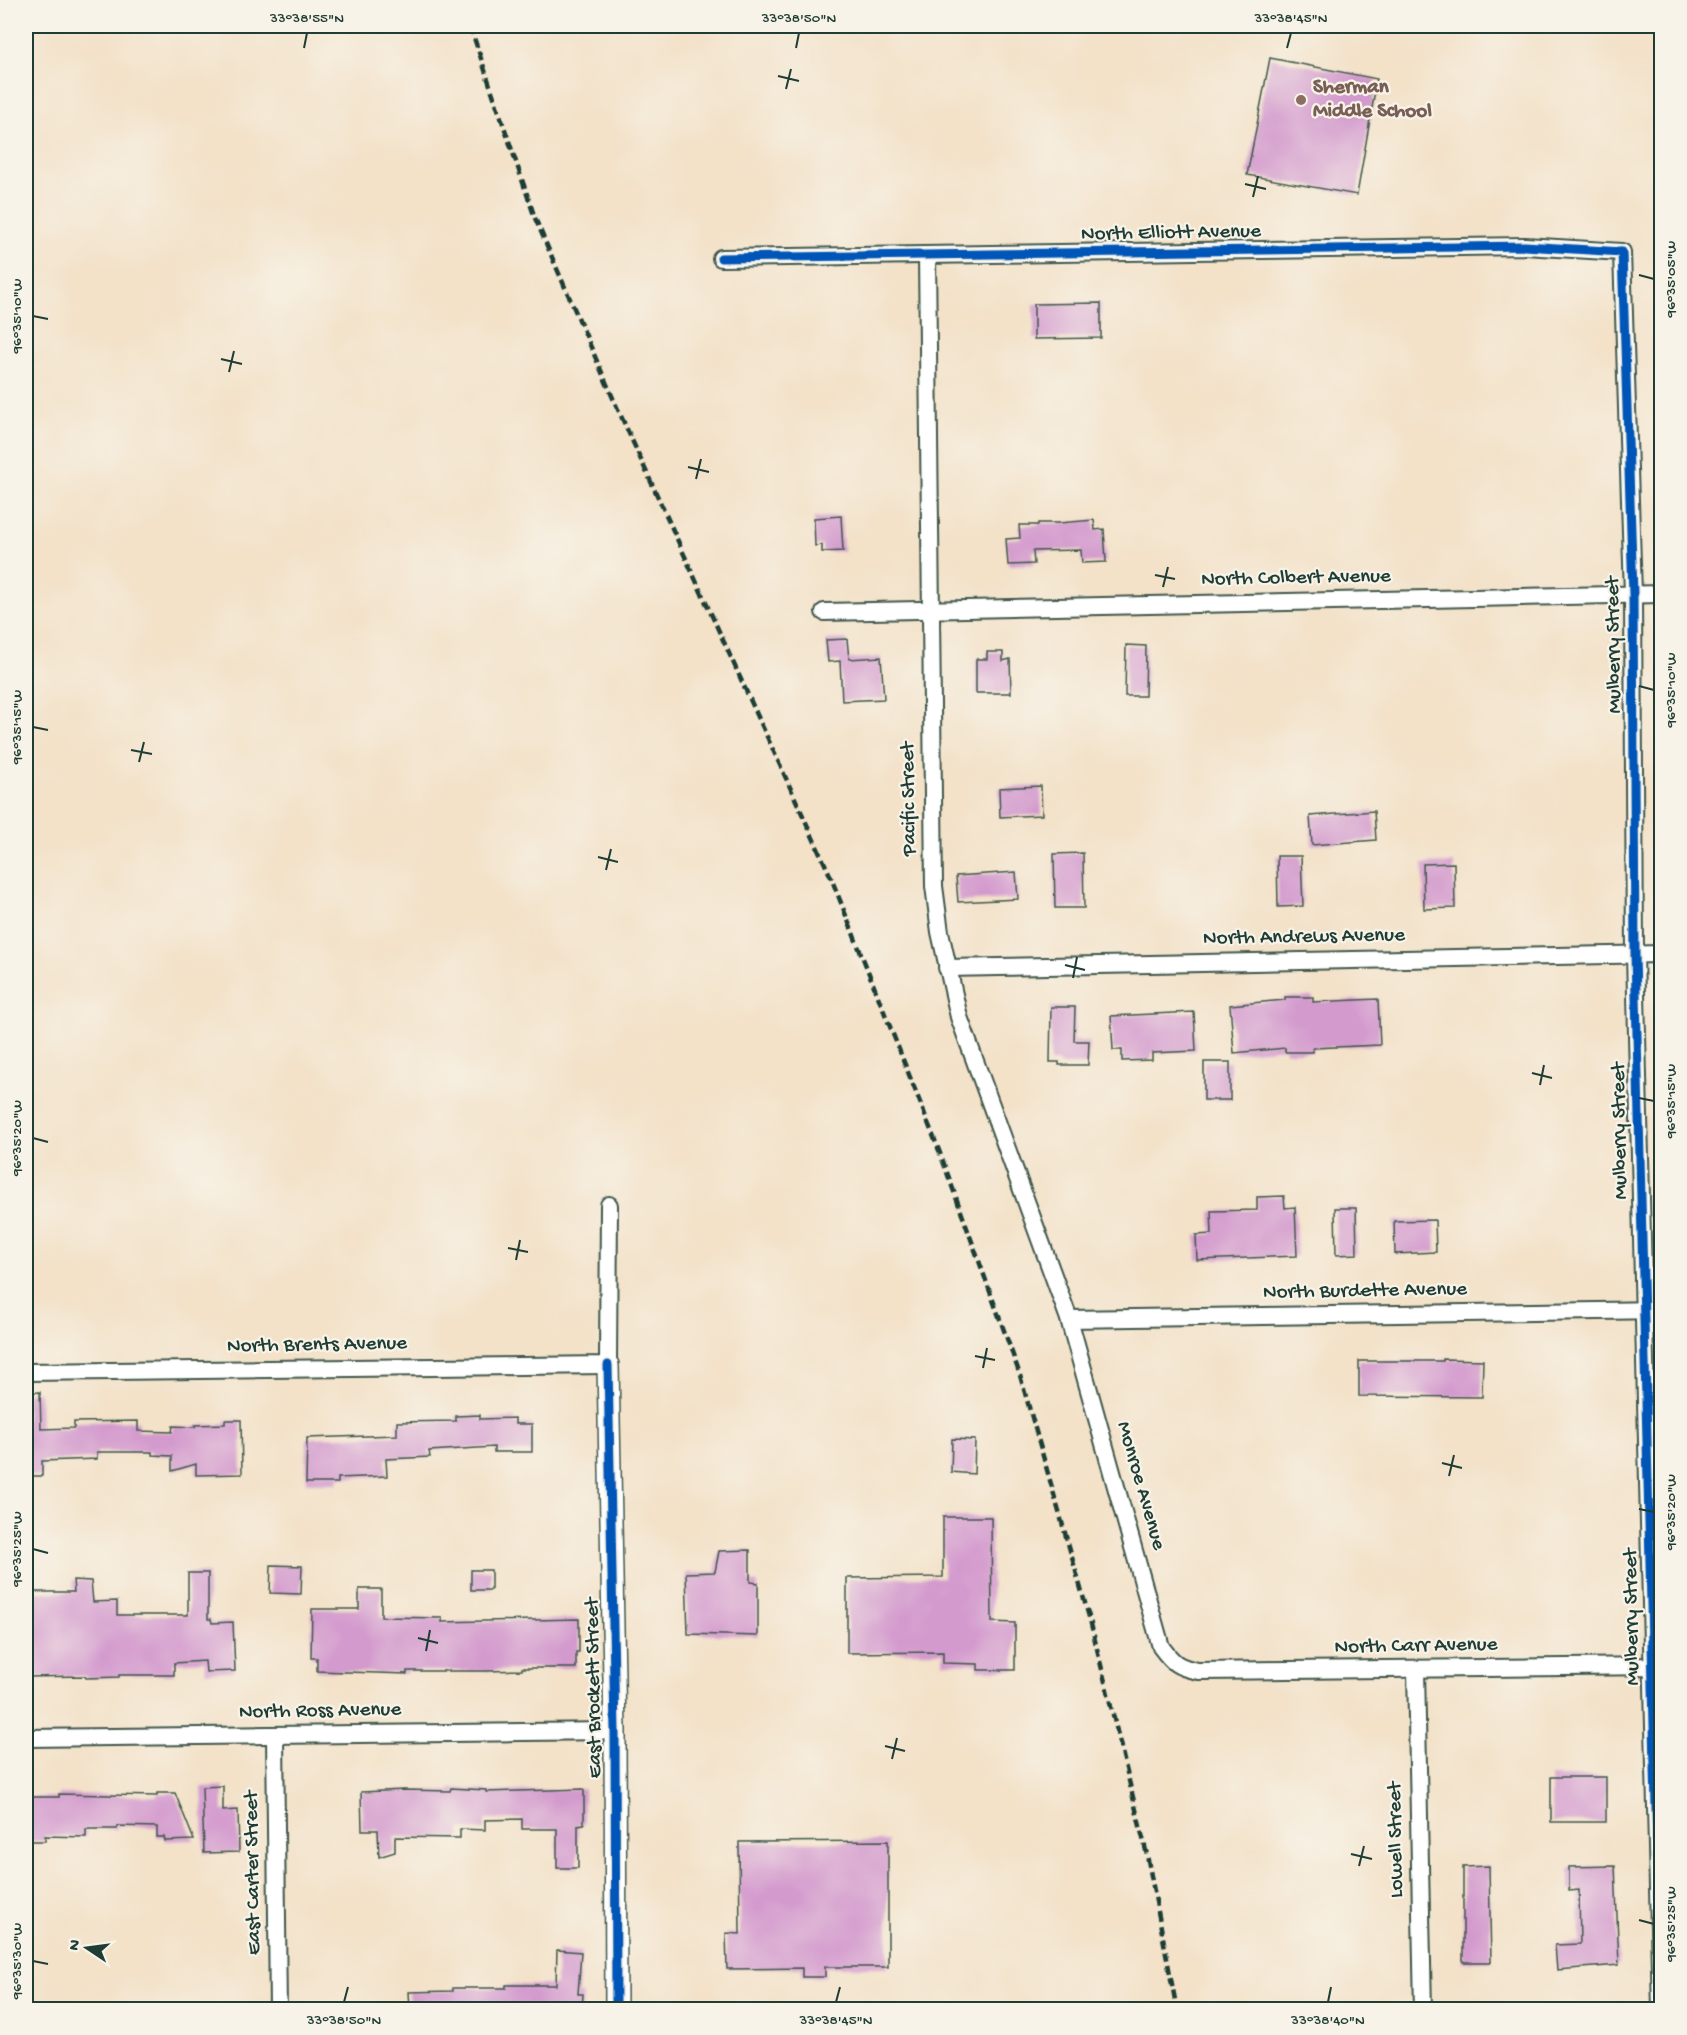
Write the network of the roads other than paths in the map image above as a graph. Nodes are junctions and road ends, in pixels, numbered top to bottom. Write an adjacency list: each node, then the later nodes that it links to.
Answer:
1 (1622, 252): 2 (street, North Elliott Avenue); 4 (street, Mulberry Street)
2 (927, 256): 3 (street, North Elliott Avenue); 6 (street, Pacific Street)
3 (721, 258)
4 (1633, 594): 5 (street, North Colbert Avenue); 6 (street, North Colbert Avenue); 8 (street, Mulberry Street)
5 (1662, 594)
6 (931, 610): 7 (street, North Colbert Avenue); 10 (street, Pacific Street)
7 (824, 612)
8 (1635, 954): 9 (street, North Andrews Avenue); 10 (street, North Andrews Avenue); 13 (street, Mulberry Street)
9 (1662, 954)
10 (947, 968): 14 (street, Pacific Street)
11 (609, 1205): 15 (street, East Brockett Street)
12 (1662, 1310): 13 (street, North Burdette Avenue)
13 (1643, 1311): 14 (street, North Burdette Avenue); 18 (street, Mulberry Street)
14 (1070, 1319): 17 (street, Monroe Avenue)
15 (608, 1365): 16 (street, North Brents Avenue); 20 (street, East Brockett Street)
16 (26, 1372)
17 (1172, 1662): 19 (street, North Carr Avenue)
18 (1657, 1666): 19 (street, North Carr Avenue); 26 (street, Mulberry Street)
19 (1416, 1670): 25 (street, Lowell Street)
20 (615, 1731): 21 (street, North Ross Avenue); 24 (street, East Brockett Street)
21 (275, 1735): 22 (street, North Ross Avenue); 23 (street, East Carter Street)
22 (26, 1738)
23 (278, 2010)
24 (616, 2010)
25 (1423, 2010)
26 (1661, 2010)

